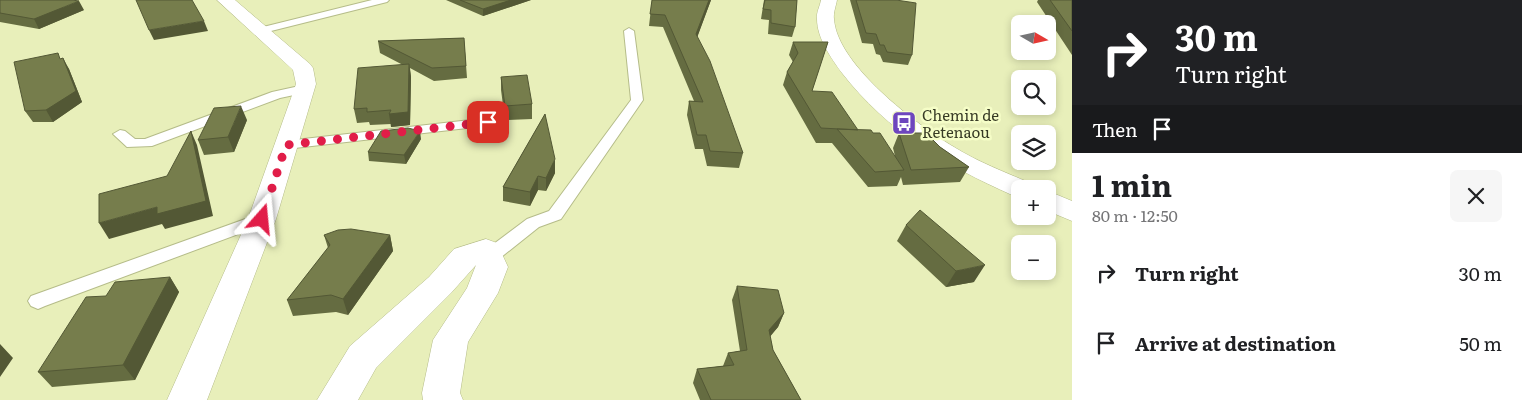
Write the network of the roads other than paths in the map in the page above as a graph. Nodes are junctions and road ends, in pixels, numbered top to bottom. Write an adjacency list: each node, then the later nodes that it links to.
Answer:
1 (225, 0): 4 (street)
2 (384, 0): 4 (lane)
3 (829, 0): 10 (street)
4 (260, 30): 6 (street)
5 (629, 31): 14 (lane)
6 (304, 89): 8 (lane); 9 (street)
7 (488, 122): 9 (lane)
8 (120, 134)
9 (286, 145): 13 (street)
10 (1011, 185)
11 (1056, 204): 12 (street)
12 (1072, 212)
13 (262, 219): 15 (lane); 16 (street)
14 (489, 257): 17 (street); 18 (street)
15 (38, 301)
16 (194, 394)
17 (337, 400)
18 (443, 400)

